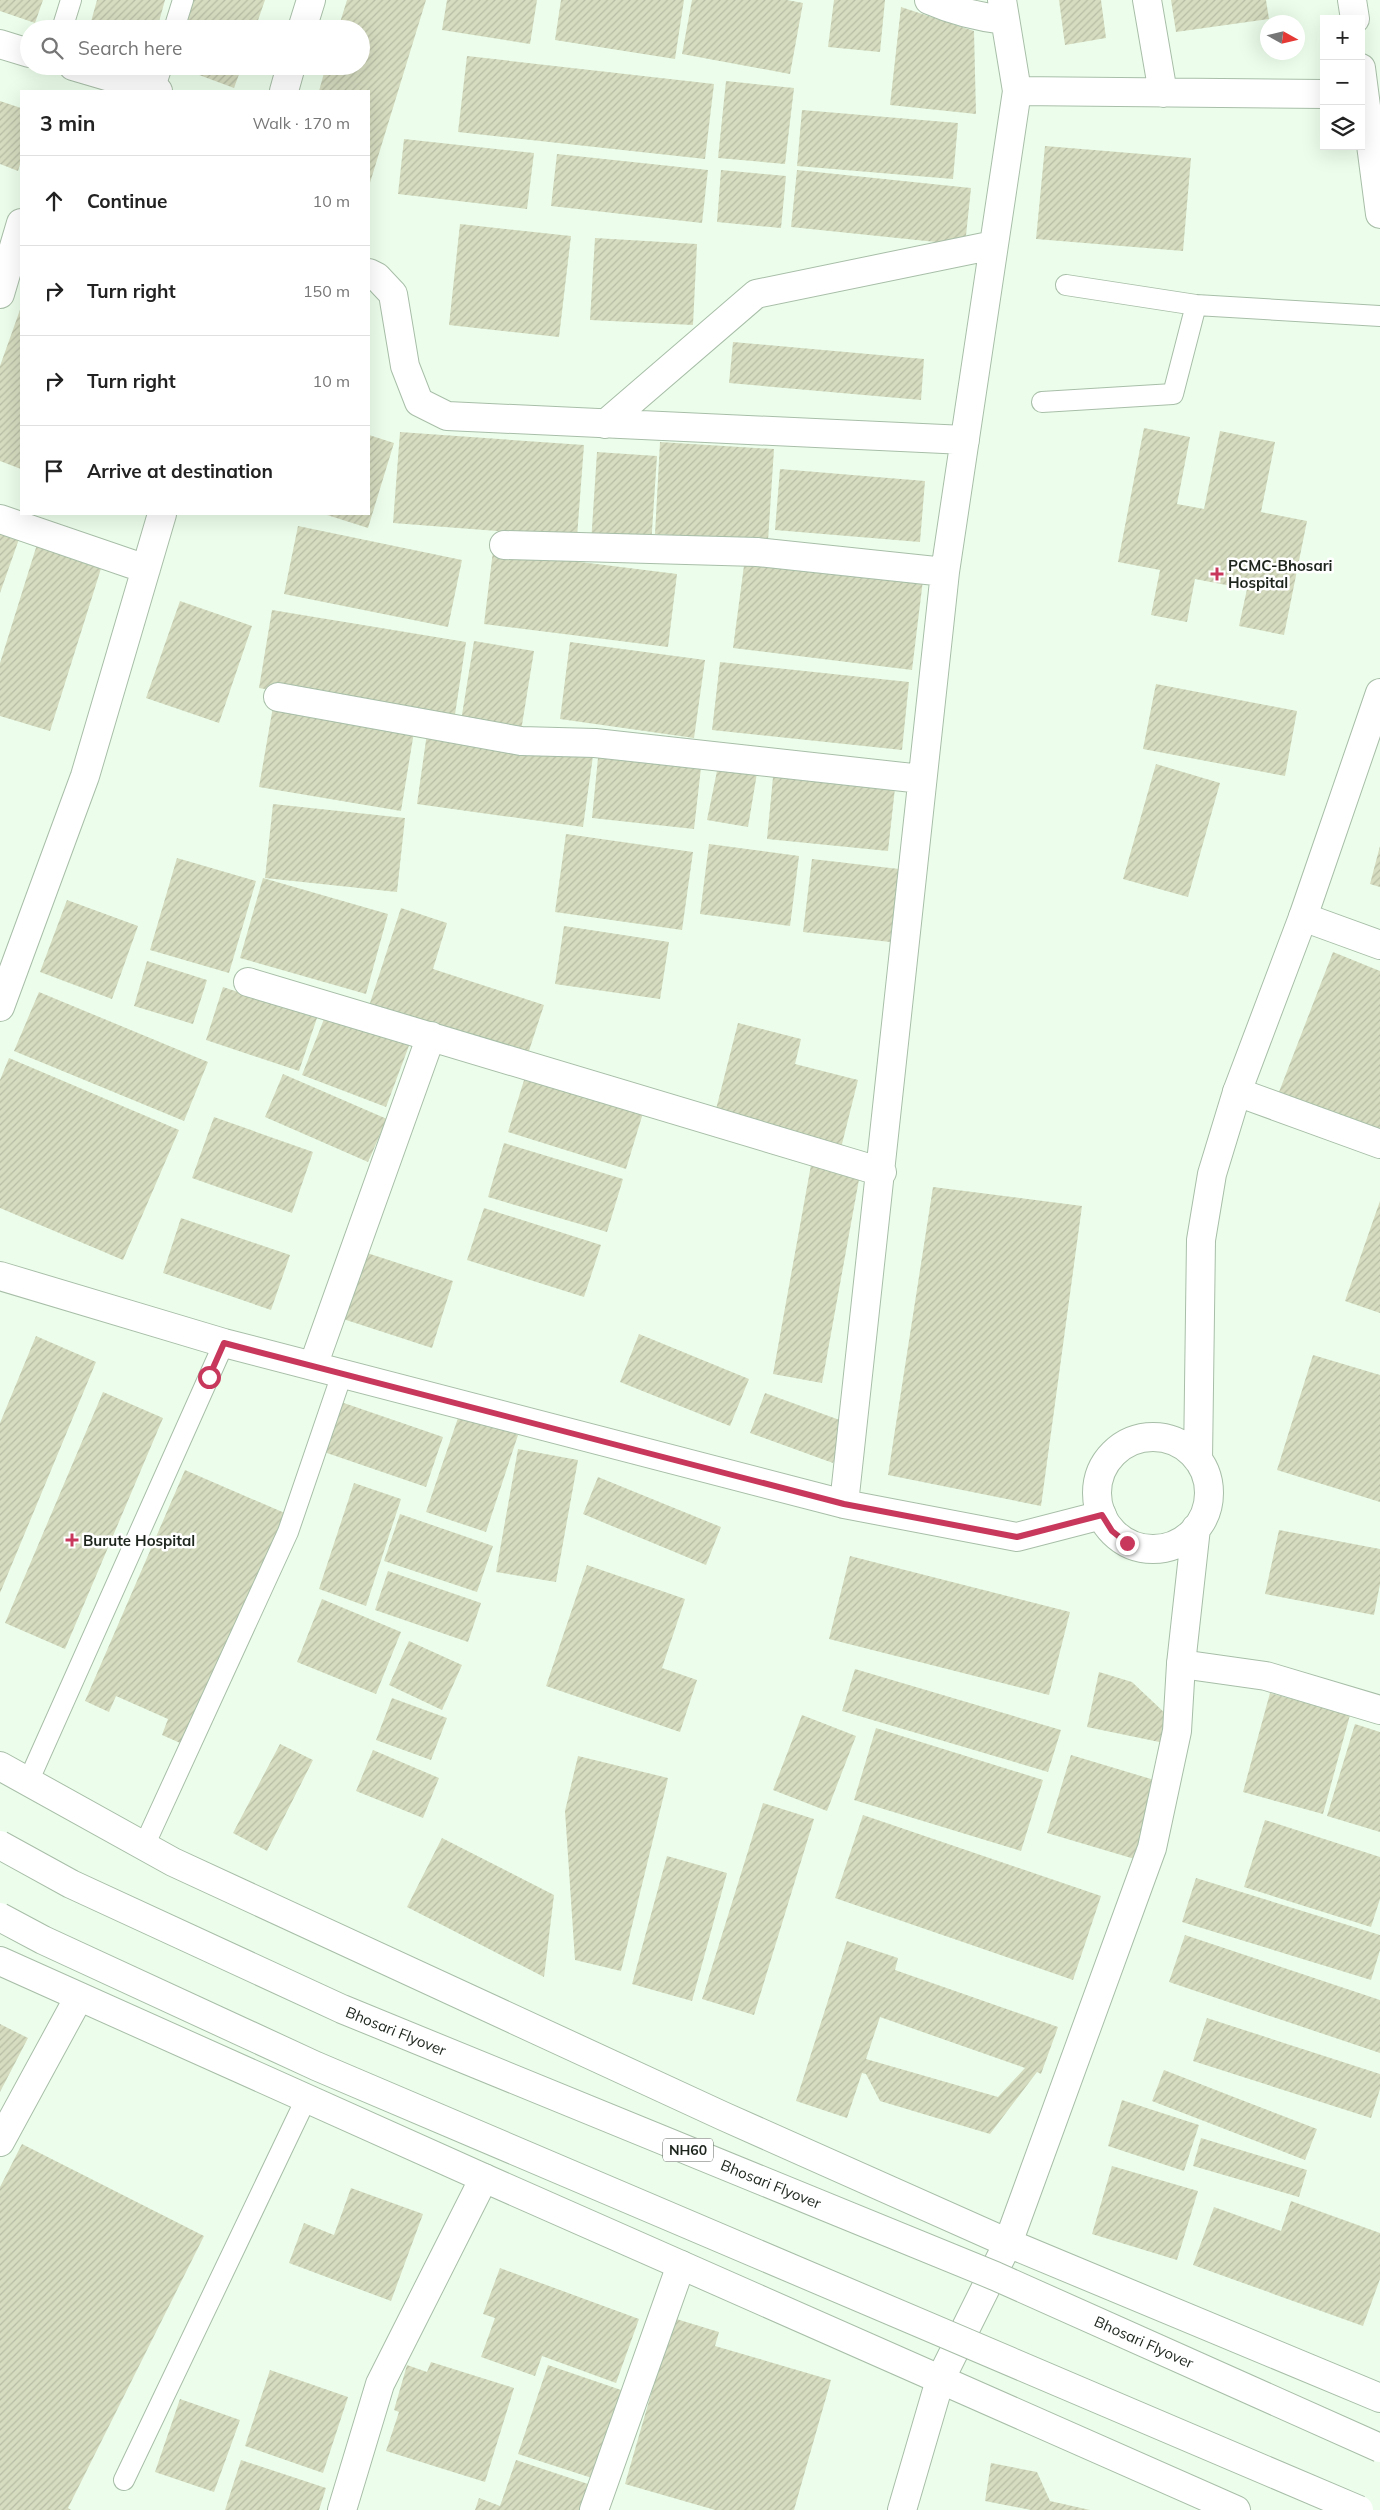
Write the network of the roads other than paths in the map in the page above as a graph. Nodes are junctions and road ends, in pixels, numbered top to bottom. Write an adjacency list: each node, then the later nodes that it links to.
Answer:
1 (71, 0): 9 (lane)
2 (183, 0): 10 (lane)
3 (310, 0): 11 (main road)
4 (929, 0): 7 (main road)
5 (1147, 0): 19 (main road)
6 (1352, 0): 8 (main road)
7 (1003, 10): 18 (main road)
8 (1354, 15)
9 (65, 20)
10 (177, 20)
11 (304, 20)
12 (0, 44): 13 (main road)
13 (20, 50)
14 (121, 75): 16 (main road)
15 (288, 75): 17 (main road)
16 (158, 82)
17 (284, 90)
18 (1017, 91): 19 (main road); 24 (main road)
19 (1163, 93): 20 (main road)
20 (1320, 94)
21 (1364, 105): 22 (main road)
22 (1380, 214)
23 (20, 228): 27 (main road)
24 (994, 246): 31 (main road); 32 (main road)
25 (370, 274): 31 (main road)
26 (1066, 285): 28 (lane)
27 (8, 292)
28 (1196, 305): 29 (lane); 30 (lane)
29 (1380, 316)
30 (1042, 402)
31 (605, 424): 32 (main road)
32 (965, 440): 37 (main road)
33 (162, 515): 36 (main road)
34 (0, 519): 36 (main road)
35 (504, 545): 37 (main road)
36 (146, 569): 44 (main road)
37 (945, 572): 40 (main road)
38 (1380, 693): 41 (main road)
39 (278, 697): 40 (main road)
40 (922, 779): 48 (main road)
41 (1303, 917): 42 (main road); 46 (main road)
42 (1380, 945)
43 (248, 982): 45 (main road)
44 (0, 1007)
45 (431, 1036): 48 (main road); 51 (main road)
46 (1237, 1092): 47 (main road); 53 (main road)
47 (1380, 1144)
48 (882, 1172): 54 (main road)
49 (0, 1276): 50 (main road)
50 (224, 1343): 51 (main road); 60 (lane)
51 (313, 1366): 52 (main road)
52 (342, 1374): 54 (main road); 62 (lane)
53 (1198, 1460): 55 (main road); 56 (main road)
54 (844, 1504): 55 (main road)
55 (1102, 1515): 56 (main road)
56 (1196, 1528): 57 (main road)
57 (1181, 1664): 58 (main road); 69 (main road)
58 (1380, 1710)
59 (0, 1766): 60 (main road)
60 (28, 1782): 62 (main road)
61 (0, 1845): 73 (main road, Bhosari Flyover / NH60, bridge)
62 (144, 1846): 69 (main road)
63 (0, 1917): 79 (main road, bridge)
64 (0, 1961): 65 (main road)
65 (79, 1997): 66 (main road); 67 (main road)
66 (306, 2099): 68 (main road); 74 (lane)
67 (0, 2142)
68 (484, 2178): 70 (main road); 75 (main road)
69 (1008, 2243): 71 (main road); 72 (main road)
70 (681, 2265): 71 (main road); 76 (main road)
71 (940, 2380): 77 (main road); 78 (main road)
72 (1380, 2398)
73 (1380, 2448)
74 (124, 2480)
75 (342, 2510)
76 (594, 2510)
77 (902, 2510)
78 (1236, 2510)
79 (1359, 2510)

